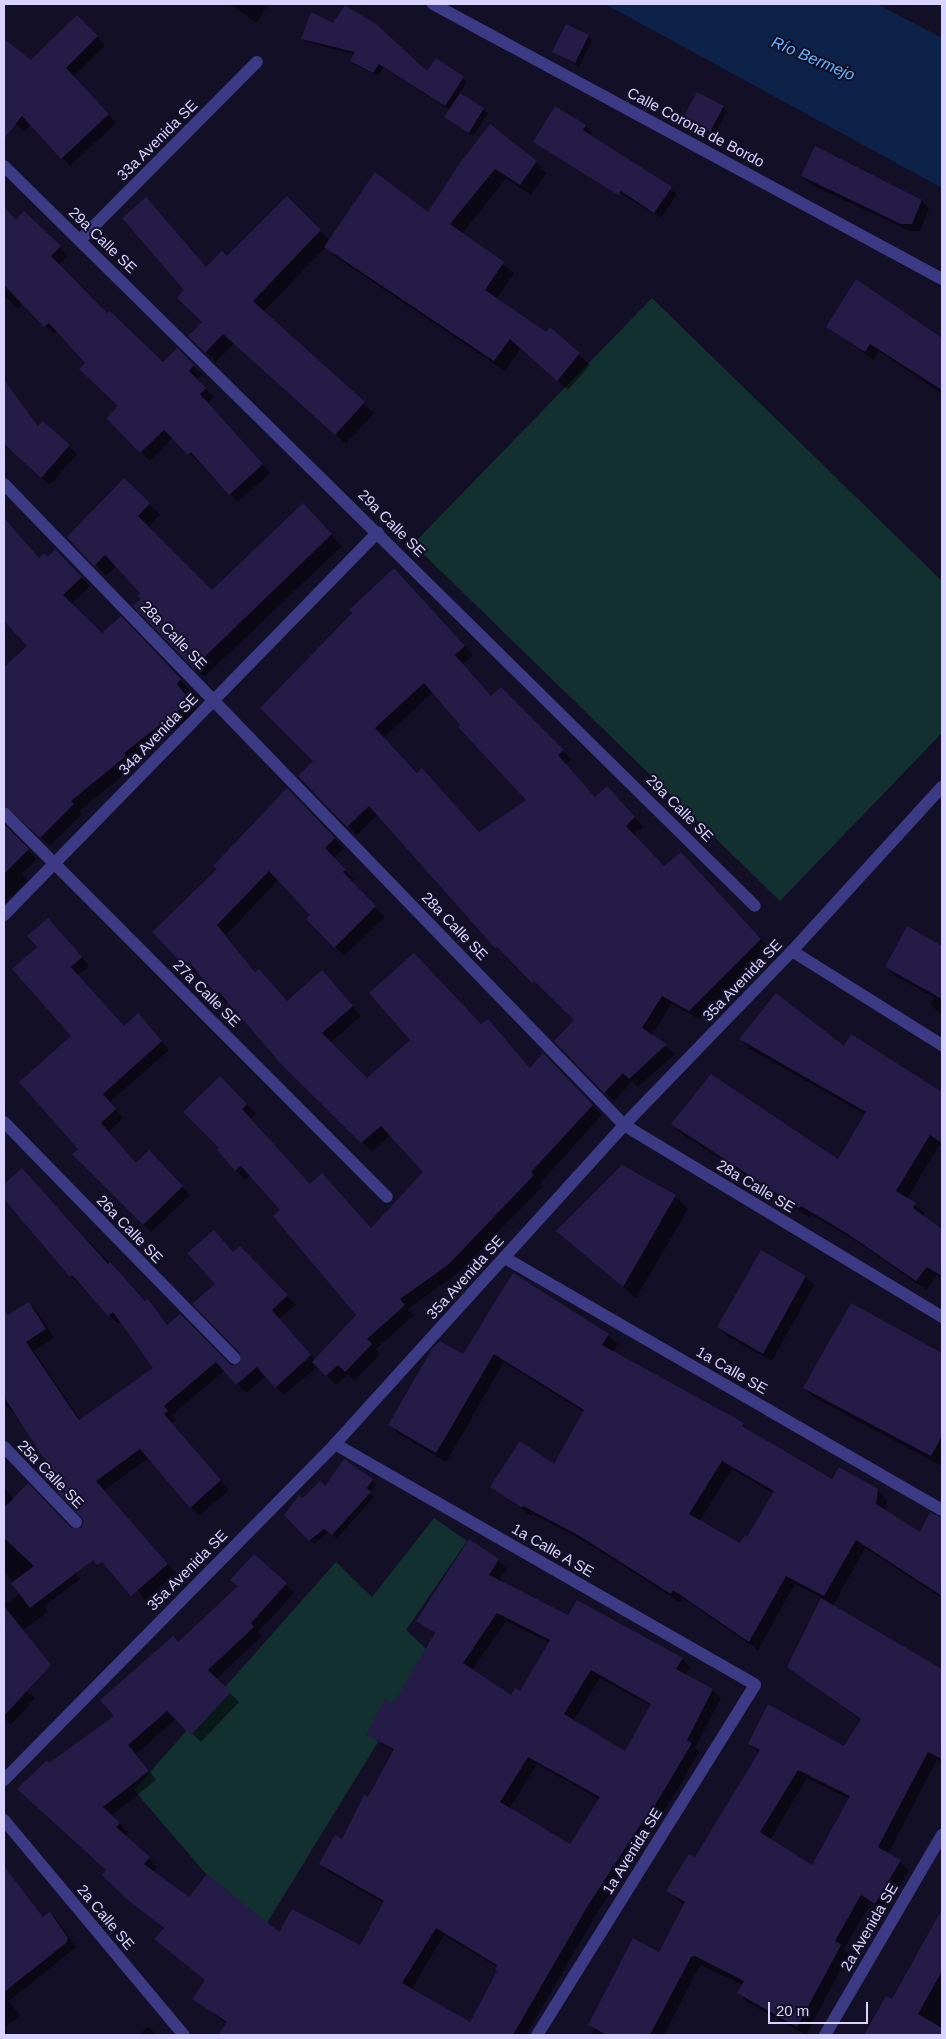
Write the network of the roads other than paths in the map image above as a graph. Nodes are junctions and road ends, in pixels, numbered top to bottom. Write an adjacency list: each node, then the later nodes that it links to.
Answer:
1 (434, 4): 5 (street, Calle Corona de Bordo)
2 (257, 62): 4 (street, 33a Avenida SE)
3 (4, 166): 4 (street, 29a Calle SE)
4 (80, 240): 7 (street, 29a Calle SE)
5 (942, 279)
6 (4, 484): 8 (street, 28a Calle SE)
7 (378, 532): 8 (street, 34a Avenida SE); 12 (street, 29a Calle SE)
8 (215, 699): 11 (street, 34a Avenida SE); 17 (street, 28a Calle SE)
9 (942, 787): 14 (street, 35a Avenida SE)
10 (4, 813): 11 (street, 27a Calle SE)
11 (54, 863): 13 (street, 34a Avenida SE); 18 (street, 27a Calle SE)
12 (756, 906)
13 (4, 915)
14 (792, 951): 15 (street); 17 (street, 35a Avenida SE)
15 (942, 1045)
16 (4, 1122): 21 (street, 26a Calle SE)
17 (624, 1125): 19 (street, 35a Avenida SE); 20 (street, 28a Calle SE)
18 (387, 1197)
19 (505, 1258): 22 (street, 35a Avenida SE); 24 (street, 1a Calle SE)
20 (942, 1317)
21 (234, 1358)
22 (335, 1444): 26 (street, 1a Calle A SE); 27 (street, 35a Avenida SE)
23 (4, 1448): 25 (street, 25a Calle SE)
24 (942, 1510)
25 (76, 1522)
26 (755, 1685): 31 (street, 1a Avenida SE)
27 (4, 1780)
28 (4, 1820): 30 (street, 2a Calle SE)
29 (942, 1835): 32 (street, 2a Avenida SE)
30 (184, 2035)
31 (537, 2035)
32 (825, 2035)

